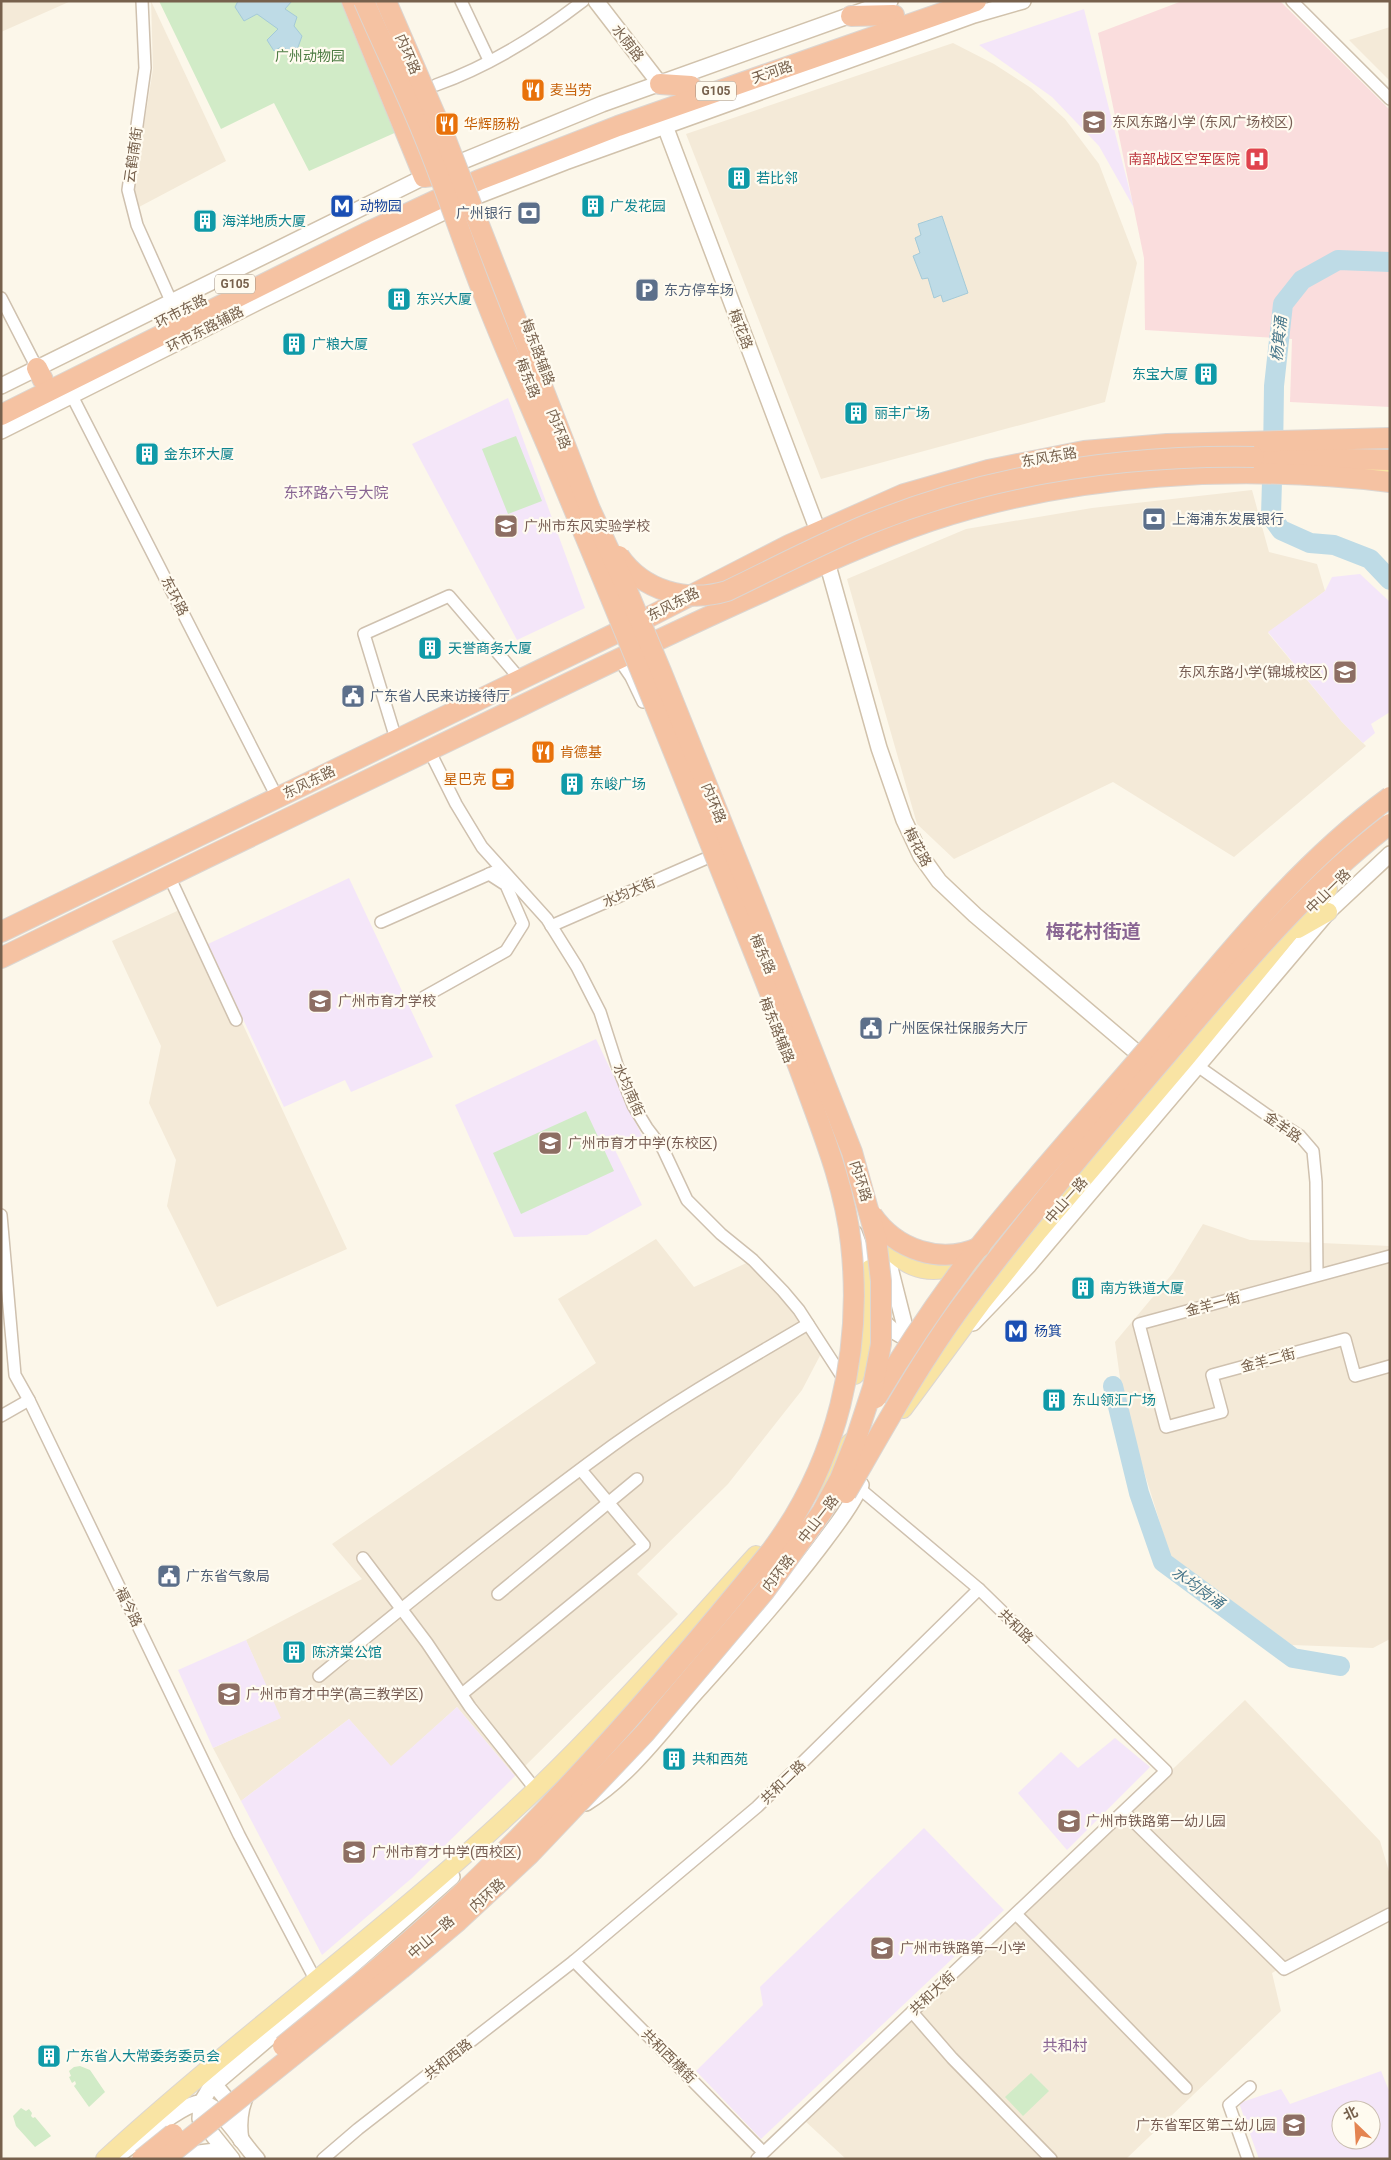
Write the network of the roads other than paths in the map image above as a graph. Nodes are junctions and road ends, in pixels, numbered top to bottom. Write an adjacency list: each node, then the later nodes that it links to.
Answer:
1 (142, 1): 24 (street, 云鹤南街)
2 (352, 1): 21 (highway)
3 (364, 1): 46 (highway, 内环路, bridge)
4 (386, 1): 26 (highway, 内环路, bridge)
5 (461, 1): 14 (street)
6 (583, 1): 14 (street)
7 (596, 1): 16 (main road, 水荫路)
8 (933, 1): 12 (highway, 天河路 / G105)
9 (976, 1): 22 (highway, 天河路 / G105)
10 (1023, 1): 19 (main road, 环市东路辅路)
11 (1292, 1): 18 (street)
12 (892, 8): 13 (highway); 17 (highway, 天河路 / G105)
13 (851, 16): 16 (main road)
14 (489, 60): 15 (street)
15 (436, 84)
16 (660, 84): 17 (highway); 21 (main road)
17 (691, 86): 20 (highway, 天河路 / G105)
18 (1390, 99)
19 (665, 126): 22 (main road, 环市东路辅路); 40 (main road, 梅花路)
20 (470, 171): 21 (highway); 27 (highway, 环市东路 / G105)
21 (424, 177): 24 (main road)
22 (456, 200): 25 (street); 29 (main road, 环市东路辅路); 31 (highway, 环市东路 / G105); 42 (main road, 梅东路)
23 (2, 299): 27 (street)
24 (171, 301): 27 (main road)
25 (486, 323): 46 (highway, bridge)
26 (530, 355): 36 (highway, bridge); 112 (highway, 内环路, bridge)
27 (40, 374): 28 (main road); 30 (highway, 环市东路 / G105)
28 (1, 386)
29 (72, 396): 32 (main road, 环市东路辅路); 50 (street, 东环路)
30 (1, 401)
31 (1, 415)
32 (1, 431)
33 (1390, 438): 34 (highway)
34 (1270, 443): 35 (main road, 东风东路); 40 (highway, 东风东路)
35 (1390, 454)
36 (1390, 460)
37 (1390, 470): 38 (main road, 东风东路)
38 (1288, 474): 39 (highway); 41 (highway, 东风东路)
39 (1390, 482)
40 (818, 531): 42 (highway, 东风东路)
41 (827, 562): 43 (highway, 东风东路); 74 (main road, 梅花路)
42 (635, 623): 45 (highway, 东风东路)
43 (650, 643): 44 (highway, 东风东路); 81 (main road, 梅东路)
44 (618, 658): 48 (highway, 东风东路); 56 (street); 68 (main road, 梅东路)
45 (520, 679): 47 (highway, 东风东路); 47 (street)
46 (666, 732): 75 (highway, 内环路, bridge)
47 (396, 739): 50 (highway, 东风东路)
48 (429, 750): 57 (street, 水均南街); 59 (highway, 东风东路)
49 (1390, 788): 60 (main road)
50 (278, 797): 65 (highway, 东风东路)
51 (1390, 797): 104 (highway, bridge)
52 (1390, 813): 61 (main road, 中山一路)
53 (1390, 824): 79 (highway, bridge)
54 (1390, 834): 66 (main road, 中山一路)
55 (1390, 854): 62 (main road)
56 (707, 858): 64 (street, 水均大街); 68 (street)
57 (503, 868): 58 (street); 64 (street, 水均南街)
58 (489, 874): 63 (street); 69 (street)
59 (169, 876): 67 (highway, 东风东路); 70 (street)
60 (1286, 880): 61 (main road); 74 (main road)
61 (1278, 912): 71 (main road, 中山一路)
62 (1328, 912): 66 (main road); 76 (main road)
63 (382, 922)
64 (551, 926): 87 (street, 水均南街)
65 (1, 932)
66 (1286, 935): 72 (main road, 中山一路)
67 (1, 958)
68 (763, 974): 84 (main road, 梅东路)
69 (424, 997)
70 (236, 1020)
71 (1177, 1030): 73 (main road, 中山一路); 74 (main road)
72 (1203, 1036): 73 (main road); 78 (main road, 中山一路)
73 (1162, 1047): 74 (main road); 77 (main road, 中山一路)
74 (1135, 1052): 77 (main road); 85 (main road)
75 (794, 1054): 79 (highway, bridge); 104 (highway, 内环路, bridge)
76 (1199, 1067): 86 (street, 金羊路); 88 (main road)
77 (1138, 1077): 78 (main road); 82 (main road, 中山一路)
78 (1128, 1126): 88 (main road, 中山一路)
79 (1067, 1170): 112 (highway, bridge)
80 (1, 1215): 93 (street, 福今路)
81 (883, 1240): 85 (main road); 89 (main road, 梅东路)
82 (995, 1246): 85 (main road); 89 (main road, 中山一路)
83 (1390, 1256): 86 (street, 金羊一街)
84 (870, 1269): 89 (main road, 梅东路); 91 (main road)
85 (931, 1271)
86 (1316, 1275): 96 (street, 金羊一街)
87 (808, 1324): 91 (street, 水均南街); 98 (street)
88 (954, 1340): 89 (main road); 97 (main road, 中山一路)
89 (914, 1342): 92 (main road, 中山一路); 103 (main road)
90 (1390, 1366): 96 (street, 金羊二街)
91 (851, 1390): 99 (main road)
92 (887, 1395)
93 (29, 1400): 94 (street); 122 (street, 福今路)
94 (1, 1416)
95 (865, 1423): 99 (main road, 中山一路)
96 (1166, 1427)
97 (870, 1452): 101 (main road); 103 (main road, 中山一路)
98 (581, 1470): 102 (street); 109 (street)
99 (826, 1474): 115 (main road, 中山一路)
100 (637, 1479): 102 (street)
101 (859, 1488): 106 (street, 共和路); 108 (main road)
102 (608, 1503): 107 (street); 113 (street)
103 (826, 1510): 110 (main road, 中山一路)
104 (788, 1528): 135 (highway, 内环路, bridge)
105 (363, 1558): 109 (street)
106 (979, 1589): 114 (street, 共和路); 121 (street, 共和二路)
107 (498, 1594)
108 (771, 1606): 110 (main road); 117 (main road)
109 (400, 1609): 111 (street); 113 (street)
110 (727, 1633): 117 (main road, 中山一路)
111 (319, 1676)
112 (694, 1677): 137 (highway, 内环路, bridge)
113 (462, 1694): 115 (street)
114 (1166, 1771): 116 (street, 共和大街)
115 (536, 1790): 118 (main road, 中山一路)
116 (1124, 1812): 119 (street, 共和大街); 120 (street)
117 (562, 1814): 124 (main road, 中山一路)
118 (510, 1815): 122 (main road, 中山一路); 125 (main road)
119 (1016, 1914): 123 (street, 共和大街); 127 (street)
120 (1390, 1914)
121 (574, 1961): 132 (street, 共和西横街); 140 (street, 共和西路)
122 (316, 1981): 133 (main road, 中山一路)
123 (912, 2012): 132 (street, 共和大街); 141 (street)
124 (258, 2077): 128 (main road, 中山一路); 130 (main road)
125 (214, 2084): 128 (main road); 128 (main road)
126 (1250, 2087): 142 (street)
127 (1186, 2088)
128 (215, 2105): 129 (main road, 中山一路); 130 (main road); 134 (main road)
129 (202, 2122): 131 (main road); 136 (main road, 中山一路)
130 (241, 2140): 139 (main road)
131 (228, 2154): 138 (main road)
132 (760, 2155)
133 (105, 2159)
134 (113, 2159)
135 (142, 2159)
136 (155, 2159)
137 (164, 2159)
138 (186, 2159)
139 (257, 2159)
140 (323, 2159)
141 (1051, 2159)
142 (1248, 2159)

